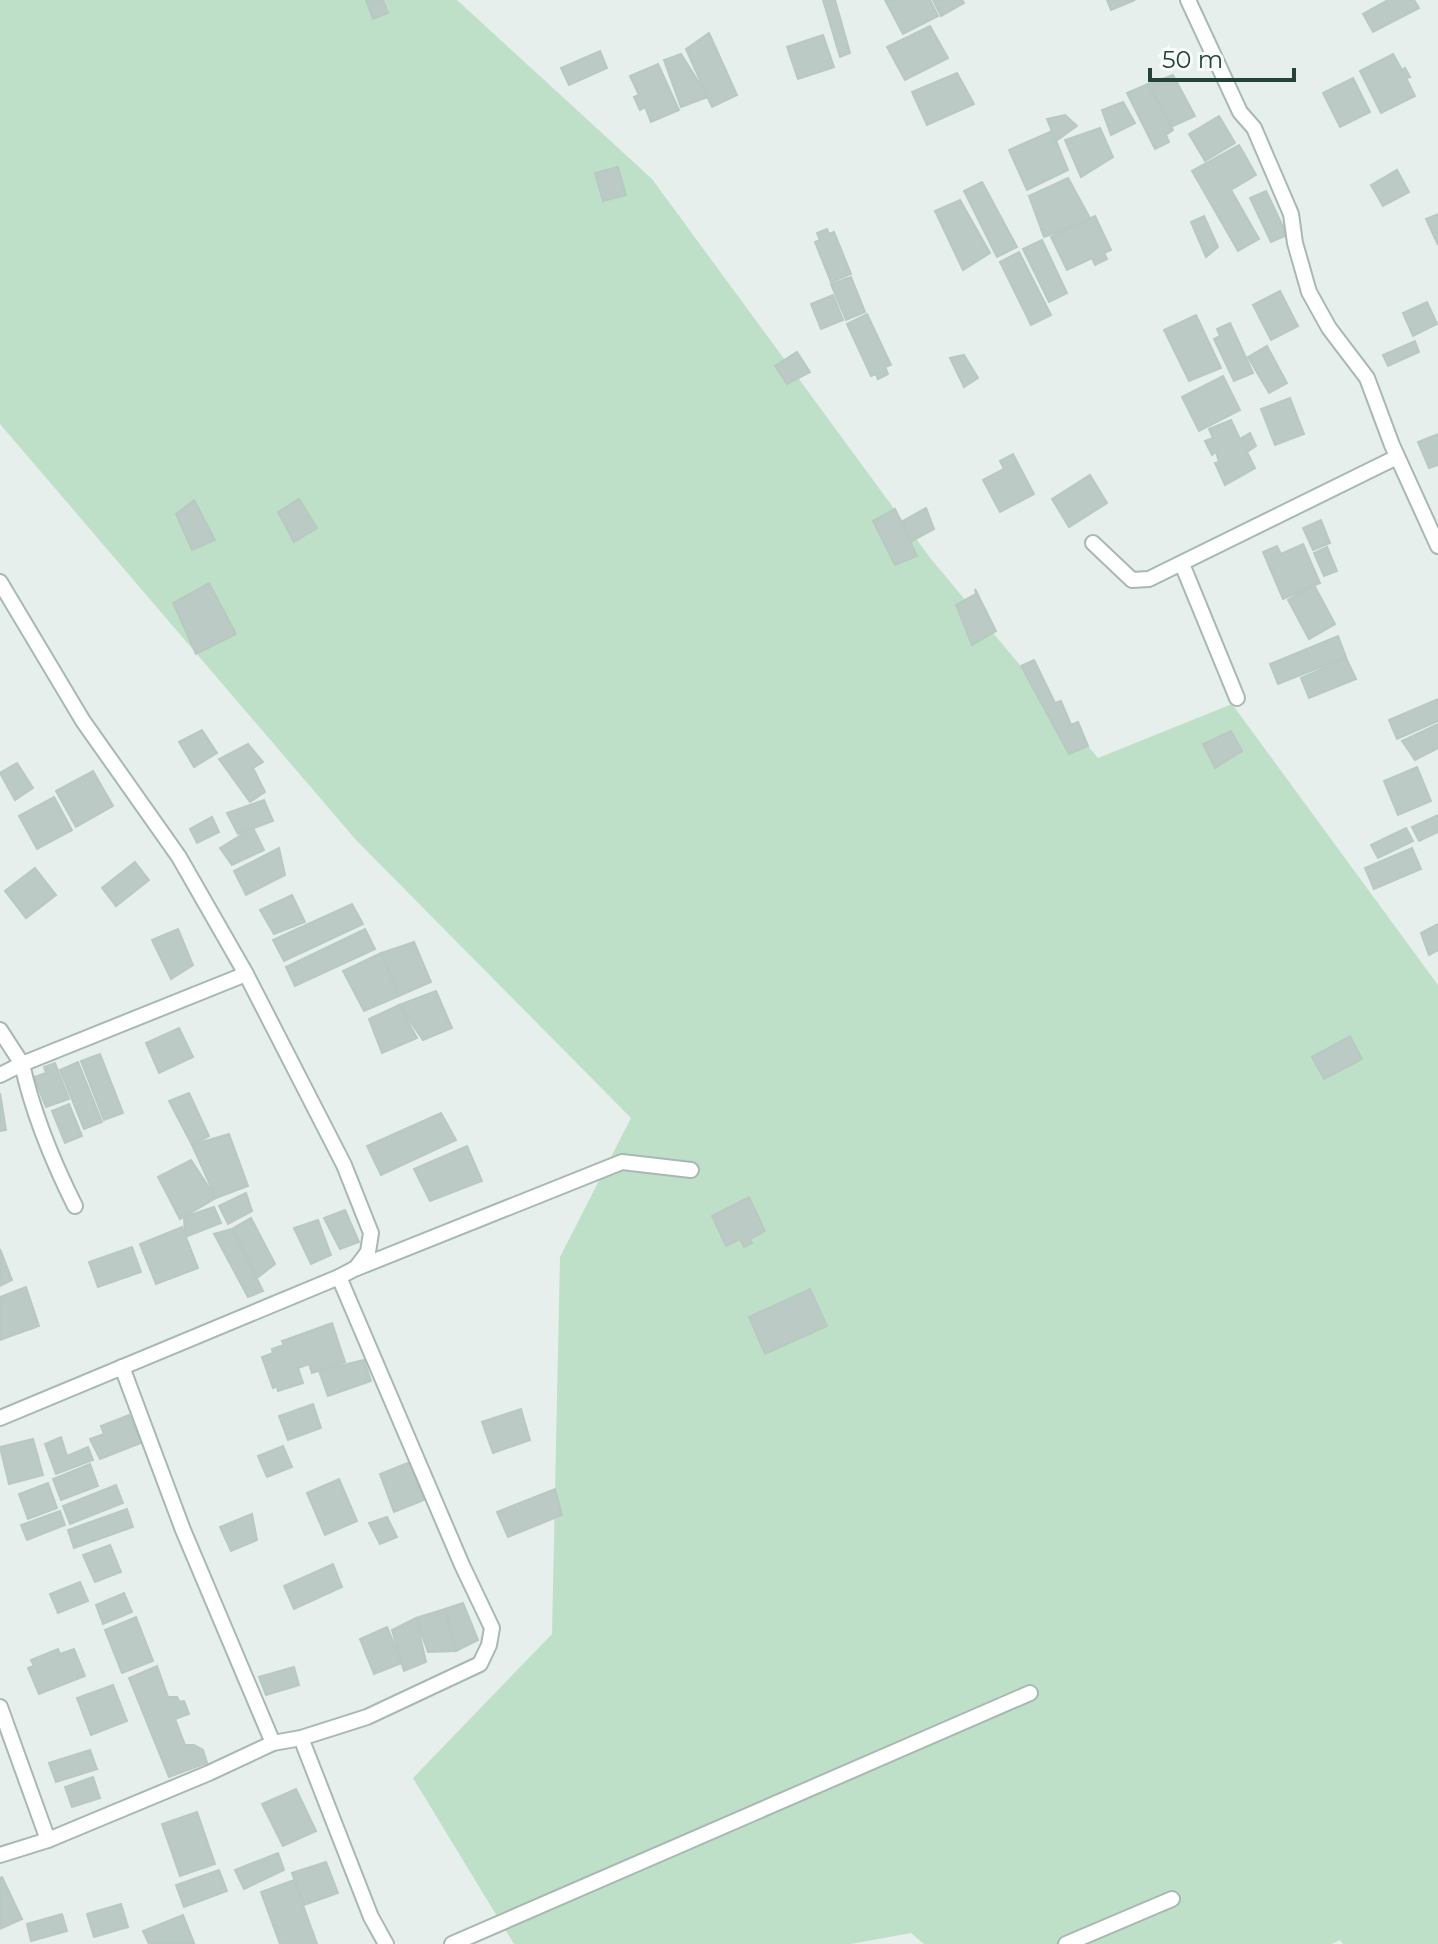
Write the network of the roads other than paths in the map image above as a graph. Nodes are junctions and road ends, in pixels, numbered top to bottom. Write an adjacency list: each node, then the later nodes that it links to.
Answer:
1 (1188, 0): 2 (street)
2 (1397, 457): 4 (street); 5 (street)
3 (1093, 543): 5 (street)
4 (1438, 546)
5 (1182, 564): 7 (street)
6 (0, 582): 8 (street)
7 (1237, 698)
8 (246, 974): 10 (street); 14 (street)
9 (0, 1030): 10 (street)
10 (22, 1064): 11 (street); 13 (street)
11 (0, 1075)
12 (691, 1170): 14 (street)
13 (75, 1206)
14 (356, 1268): 15 (street)
15 (339, 1277): 16 (street); 20 (street)
16 (122, 1367): 17 (street); 21 (street)
17 (0, 1418)
18 (1030, 1693): 26 (street)
19 (0, 1707): 22 (street)
20 (301, 1738): 21 (street); 25 (street)
21 (273, 1743): 22 (street)
22 (48, 1840): 23 (street)
23 (0, 1855)
24 (1172, 1899): 27 (street)
25 (386, 1944)
26 (452, 1944)
27 (1066, 1944)

